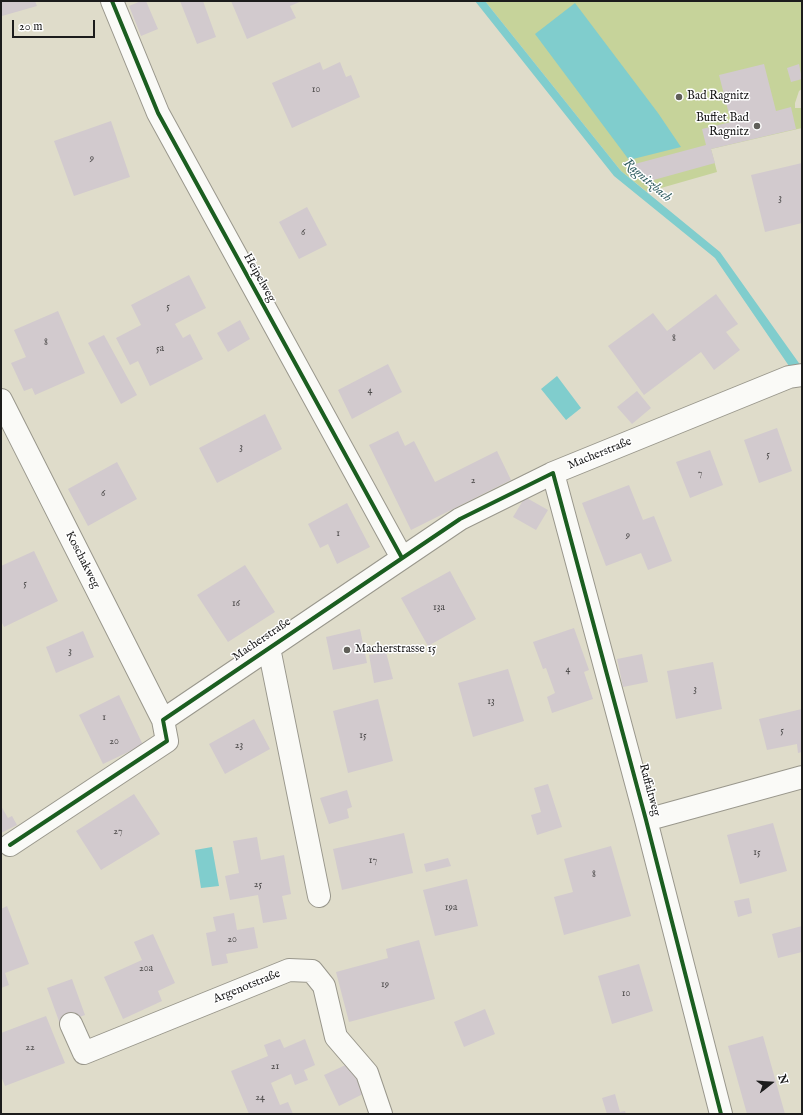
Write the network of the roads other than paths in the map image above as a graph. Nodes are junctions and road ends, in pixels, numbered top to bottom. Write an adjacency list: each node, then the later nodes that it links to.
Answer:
1 (112, 1): 5 (street, Heipelweg)
2 (796, 376): 4 (street, Macherstraße)
3 (1, 400): 7 (street, Koschakweg)
4 (553, 473): 5 (street, Macherstraße); 9 (street, Raffaltweg)
5 (402, 558): 6 (street, Macherstraße)
6 (269, 648): 7 (street, Macherstraße); 11 (street, Macherstraße)
7 (163, 720): 10 (street)
8 (802, 777): 9 (street, Raffaltweg)
9 (646, 820): 14 (street, Raffaltweg)
10 (10, 845)
11 (319, 896)
12 (70, 1024): 13 (street, Argenotstraße)
13 (381, 1114)
14 (721, 1114)

